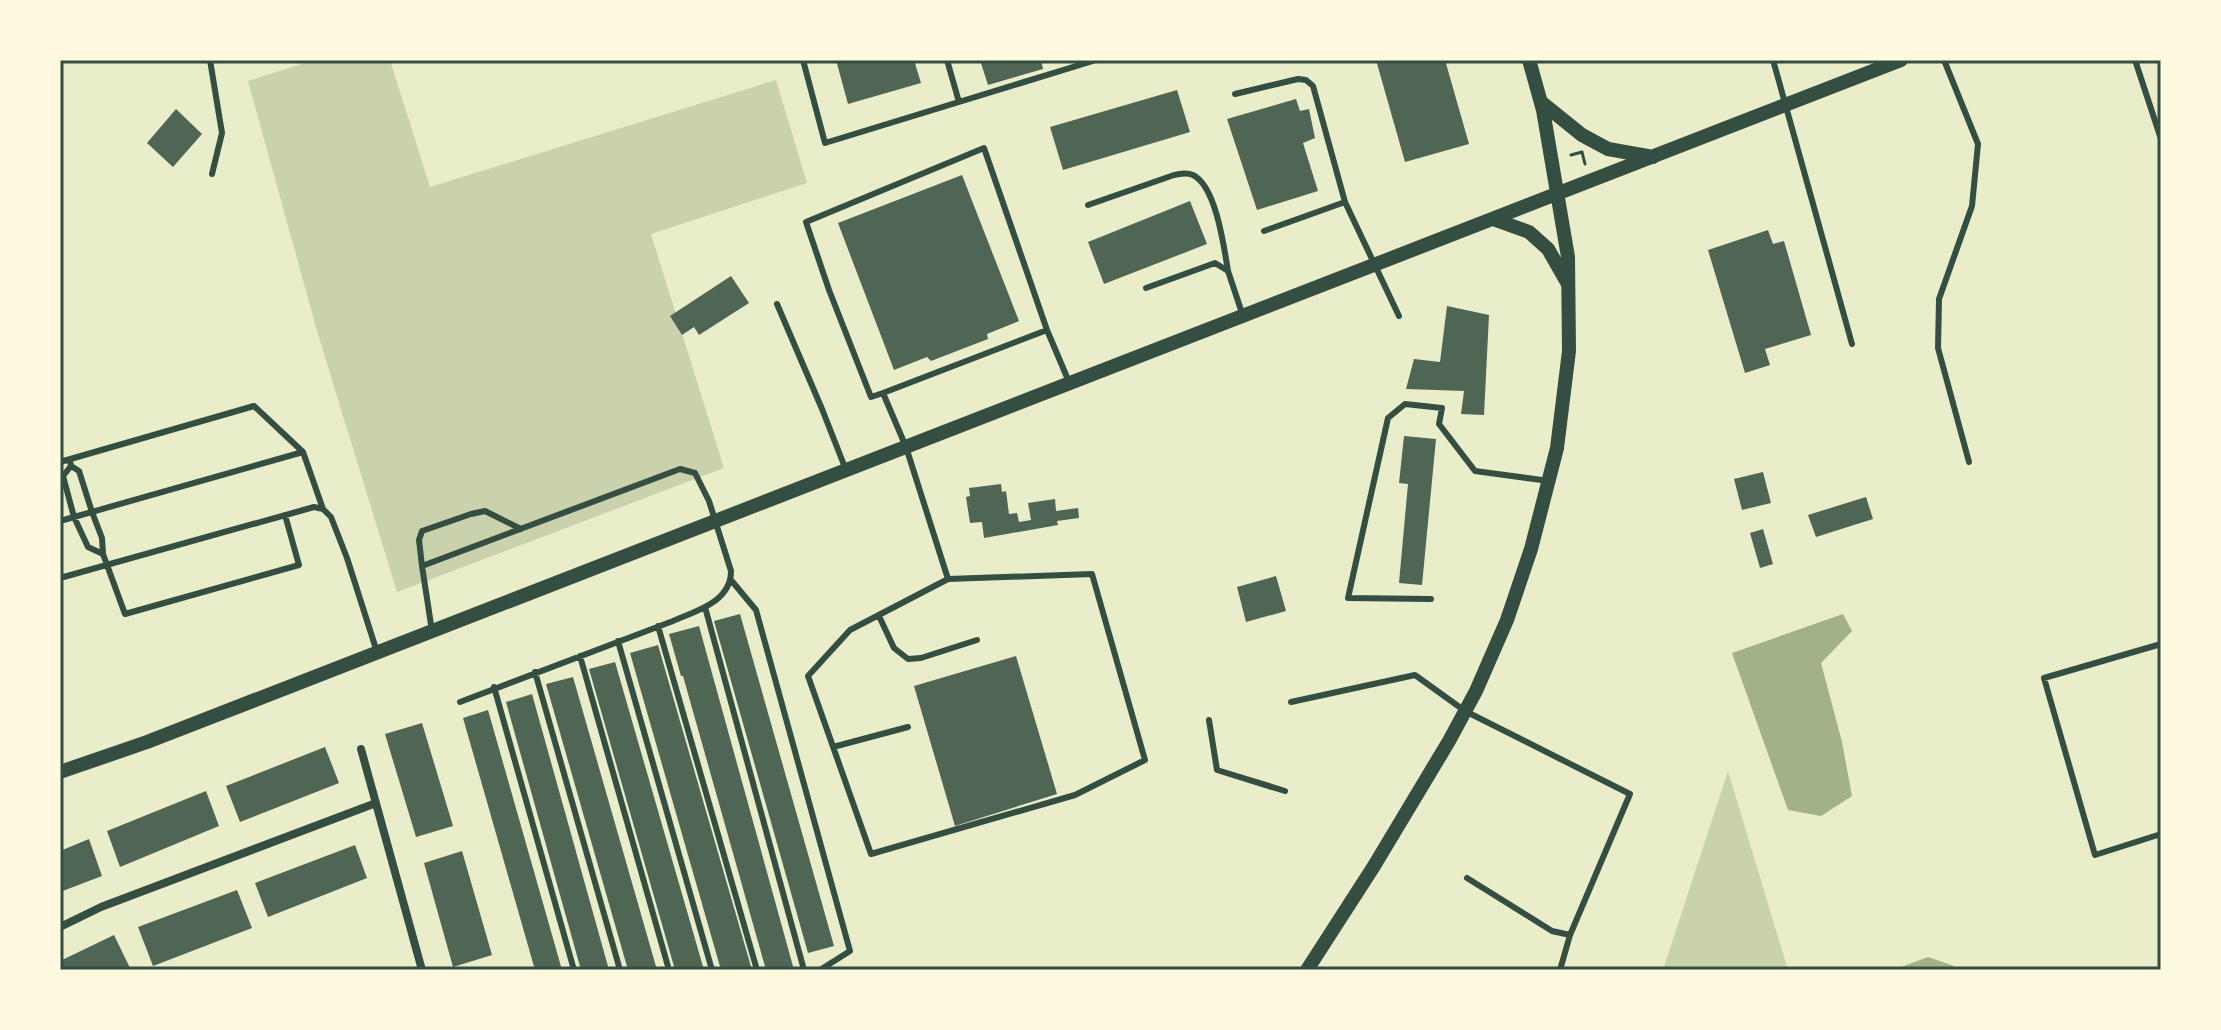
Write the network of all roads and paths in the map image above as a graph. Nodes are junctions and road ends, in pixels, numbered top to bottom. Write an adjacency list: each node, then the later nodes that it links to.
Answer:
1 (210, 60): 19 (lane)
2 (803, 60): 12 (lane)
3 (947, 60): 12 (lane)
4 (1096, 60): 10 (lane)
5 (1529, 60): 13 (street)
6 (1773, 60): 14 (lane)
7 (1901, 60): 14 (street)
8 (1944, 60): 39 (lane)
9 (2135, 60): 15 (lane)
10 (1077, 63): 12 (lane)
11 (1235, 94): 21 (lane)
12 (959, 102)
13 (1541, 102): 17 (street); 20 (street)
14 (1786, 105): 17 (street); 33 (lane)
15 (2161, 139)
16 (1571, 155): 18 (path)
17 (1653, 157): 20 (street)
18 (1585, 164)
19 (212, 174)
20 (1557, 194): 23 (street); 27 (street)
21 (1345, 202): 24 (lane); 25 (lane)
22 (1088, 205): 26 (lane)
23 (1493, 219): 25 (street); 27 (street)
24 (1264, 231)
25 (1375, 265): 30 (street); 31 (lane)
26 (1228, 271): 28 (lane); 30 (lane)
27 (1568, 285): 42 (street)
28 (1146, 288)
29 (777, 304): 41 (lane)
30 (1243, 316): 34 (street)
31 (1399, 316)
32 (1047, 330): 34 (lane); 35 (lane); 35 (lane)
33 (1852, 344)
34 (1070, 383): 36 (street)
35 (883, 393): 36 (lane)
36 (906, 447): 41 (street); 54 (lane)
37 (303, 452): 40 (lane); 43 (lane); 44 (lane)
38 (60, 462): 40 (lane)
39 (1969, 462)
40 (70, 463): 44 (lane); 46 (lane)
41 (846, 470): 48 (street)
42 (1549, 481): 56 (lane); 70 (street)
43 (323, 509): 45 (lane); 64 (lane)
44 (92, 512): 46 (lane); 50 (lane)
45 (285, 515): 51 (lane); 51 (lane)
46 (74, 517): 47 (lane); 50 (lane)
47 (60, 521)
48 (716, 521): 49 (lane); 55 (lane); 60 (street)
49 (521, 529): 52 (lane); 52 (lane)
50 (103, 554): 51 (lane)
51 (107, 565): 53 (lane)
52 (422, 566): 60 (lane)
53 (60, 578)
54 (948, 579): 58 (lane); 73 (lane)
55 (731, 580): 57 (lane); 89 (lane)
56 (1431, 599)
57 (705, 607): 59 (lane); 88 (lane)
58 (879, 616): 61 (lane); 73 (lane)
59 (658, 626): 62 (lane); 87 (lane)
60 (432, 631): 64 (street)
61 (977, 640)
62 (618, 641): 65 (lane); 86 (lane)
63 (2161, 644): 78 (lane)
64 (377, 652): 75 (street)
65 (580, 656): 66 (lane); 85 (lane)
66 (535, 672): 67 (lane); 84 (lane)
67 (494, 687): 68 (lane); 83 (lane)
68 (460, 702)
69 (1291, 702): 70 (lane)
70 (1465, 711): 81 (lane); 90 (street)
71 (1209, 720): 76 (lane)
72 (908, 727): 73 (lane)
73 (833, 747)
74 (361, 749): 77 (street)
75 (60, 772)
76 (1285, 791)
77 (376, 803): 80 (street); 82 (street)
78 (2161, 834)
79 (1467, 878): 81 (lane)
80 (60, 927)
81 (1570, 935): 91 (lane)
82 (422, 970)
83 (574, 970)
84 (620, 970)
85 (669, 970)
86 (712, 970)
87 (757, 970)
88 (804, 970)
89 (820, 970)
90 (1307, 970)
91 (1560, 970)

